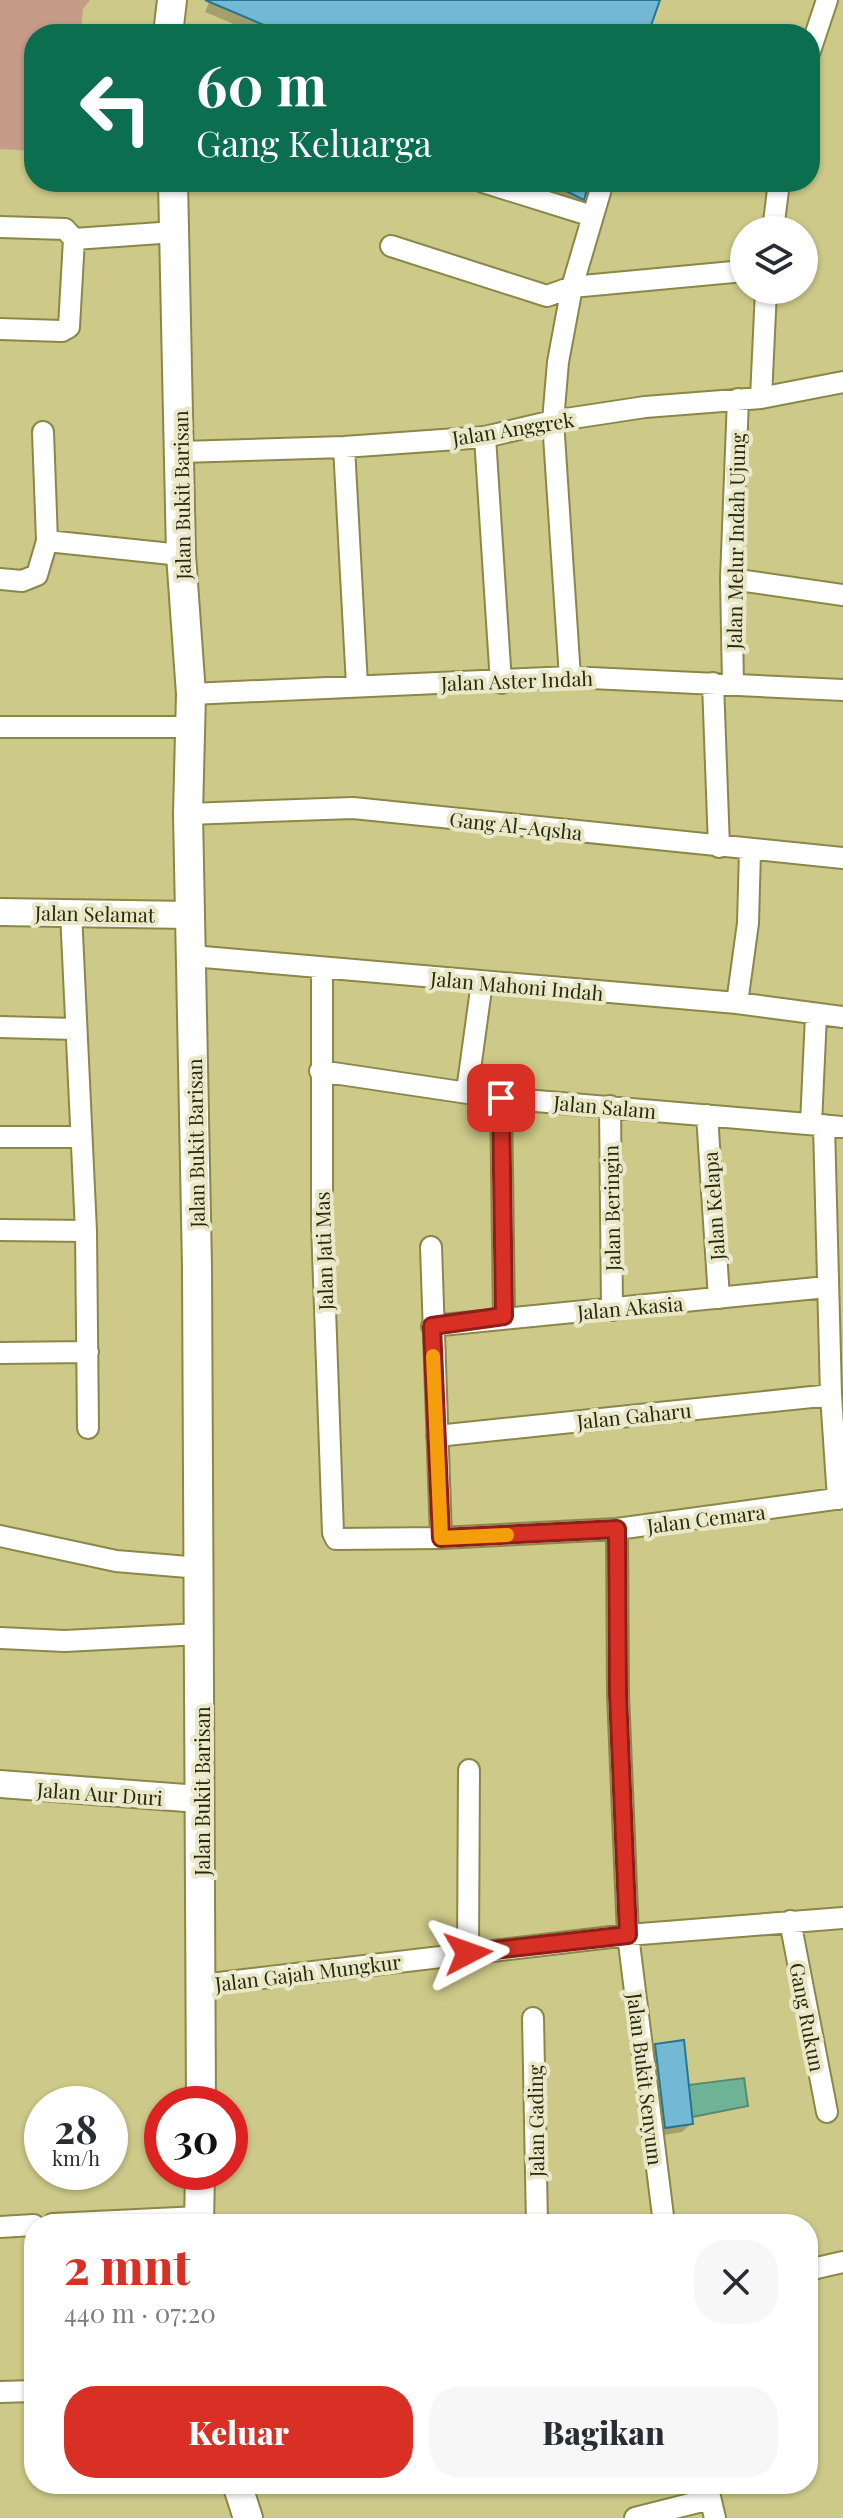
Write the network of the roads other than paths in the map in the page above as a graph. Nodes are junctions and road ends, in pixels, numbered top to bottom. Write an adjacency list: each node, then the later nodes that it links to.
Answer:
1 (172, 0): 3 (main road)
2 (827, 0): 4 (street)
3 (169, 24)
4 (819, 24)
5 (173, 192): 12 (main road, Jalan Bukit Barisan)
6 (515, 192): 9 (street)
7 (600, 192): 9 (street)
8 (778, 192): 10 (street)
9 (592, 216): 16 (street)
10 (775, 216)
11 (0, 227): 13 (street)
12 (175, 232): 13 (street); 26 (main road, Jalan Bukit Barisan)
13 (74, 239): 18 (street)
14 (391, 246): 16 (street)
15 (730, 272): 16 (street)
16 (572, 287): 22 (street)
17 (765, 304): 20 (street)
18 (0, 329)
19 (843, 382): 20 (street, Jalan Anggrek)
20 (761, 398): 21 (street, Jalan Anggrek)
21 (738, 399): 22 (street, Jalan Anggrek); 30 (street, Jalan Melur Indah Ujung)
22 (553, 421): 24 (street, Jalan Anggrek); 32 (street)
23 (43, 432): 27 (street)
24 (485, 437): 25 (street, Jalan Anggrek); 33 (street)
25 (344, 447): 26 (street, Jalan Anggrek); 35 (street)
26 (181, 452): 28 (main road, Jalan Bukit Barisan)
27 (47, 541): 28 (street); 29 (street)
28 (181, 555): 37 (main road, Jalan Bukit Barisan)
29 (0, 579)
30 (731, 579): 31 (street); 34 (street, Jalan Melur Indah Ujung)
31 (843, 595)
32 (570, 677): 33 (street, Jalan Aster Indah); 34 (street, Jalan Aster Indah)
33 (501, 683): 35 (street, Jalan Aster Indah)
34 (723, 683): 36 (street, Jalan Aster Indah); 41 (street, Jalan Melur Indah Ujung)
35 (357, 685): 37 (street, Jalan Aster Indah)
36 (843, 690)
37 (191, 694): 39 (main road, Jalan Bukit Barisan)
38 (0, 727): 39 (street)
39 (192, 727): 40 (main road, Jalan Bukit Barisan)
40 (188, 814): 41 (street, Gang Al-Aqsha); 46 (main road, Jalan Bukit Barisan)
41 (719, 847): 42 (street, Gang Al-Aqsha)
42 (750, 851): 43 (street, Gang Al-Aqsha); 50 (street)
43 (843, 858)
44 (0, 912): 45 (street, Jalan Selamat)
45 (71, 912): 46 (street, Jalan Selamat); 54 (street)
46 (189, 915): 47 (main road, Jalan Bukit Barisan)
47 (192, 956): 48 (street, Jalan Mahoni Indah); 81 (main road, Jalan Bukit Barisan)
48 (322, 969): 49 (street, Jalan Mahoni Indah); 55 (street, Jalan Jati Mas)
49 (482, 982): 50 (street, Jalan Mahoni Indah); 56 (street)
50 (737, 1003): 51 (street, Jalan Mahoni Indah)
51 (816, 1015): 52 (street, Jalan Mahoni Indah); 60 (street)
52 (843, 1017)
53 (0, 1027): 54 (street)
54 (75, 1029): 62 (street)
55 (320, 1071): 56 (street, Jalan Salam); 78 (street, Jalan Jati Mas)
56 (467, 1091): 57 (street, Jalan Salam)
57 (501, 1098): 58 (street, Jalan Salam); 69 (street)
58 (610, 1106): 59 (street, Jalan Salam); 68 (street, Jalan Beringin)
59 (707, 1115): 60 (street, Jalan Salam); 67 (street, Jalan Kelapa)
60 (826, 1126): 66 (street)
61 (0, 1137): 62 (street)
62 (81, 1137): 64 (street)
63 (0, 1230): 64 (street)
64 (86, 1231): 71 (street)
65 (431, 1247): 70 (street)
66 (827, 1287): 67 (street, Jalan Akasia); 73 (street)
67 (719, 1298): 68 (street, Jalan Akasia)
68 (612, 1310): 69 (street, Jalan Akasia)
69 (504, 1316): 70 (street, Jalan Akasia)
70 (432, 1326): 75 (street)
71 (88, 1352): 72 (street); 74 (street)
72 (0, 1353)
73 (831, 1395): 75 (street, Jalan Gaharu); 76 (street)
74 (88, 1428)
75 (437, 1436): 80 (street)
76 (841, 1499): 77 (street, Jalan Cemara)
77 (617, 1529): 80 (street, Jalan Cemara); 89 (street, Jalan Bukit Senyum)
78 (333, 1533): 80 (street, Jalan Cemara)
79 (0, 1536): 81 (street)
80 (441, 1538)
81 (200, 1568): 82 (main road, Jalan Bukit Barisan)
82 (200, 1634): 83 (street); 86 (main road, Jalan Bukit Barisan)
83 (0, 1638)
84 (469, 1770): 90 (street)
85 (0, 1784): 86 (street, Jalan Aur Duri)
86 (199, 1799): 91 (main road, Jalan Bukit Barisan)
87 (843, 1918): 88 (street, Jalan Gajah Mungkur)
88 (790, 1921): 89 (street, Jalan Gajah Mungkur); 94 (street, Gang Rukun)
89 (628, 1935): 90 (street, Jalan Gajah Mungkur); 98 (street, Jalan Bukit Senyum)
90 (468, 1953): 91 (street, Jalan Gajah Mungkur)
91 (202, 1985): 93 (main road, Jalan Bukit Barisan)
92 (533, 2018): 97 (street, Jalan Gading)
93 (201, 2086)
94 (827, 2112)
95 (200, 2190): 96 (main road)
96 (199, 2214)
97 (537, 2214)
98 (663, 2214)
99 (24, 2226): 100 (street)
100 (0, 2227)
101 (843, 2262): 102 (street)
102 (818, 2268)
103 (24, 2391): 104 (street)
104 (0, 2392)
105 (240, 2494): 107 (main road)
106 (711, 2500): 108 (street)
107 (248, 2518)
108 (635, 2518)

